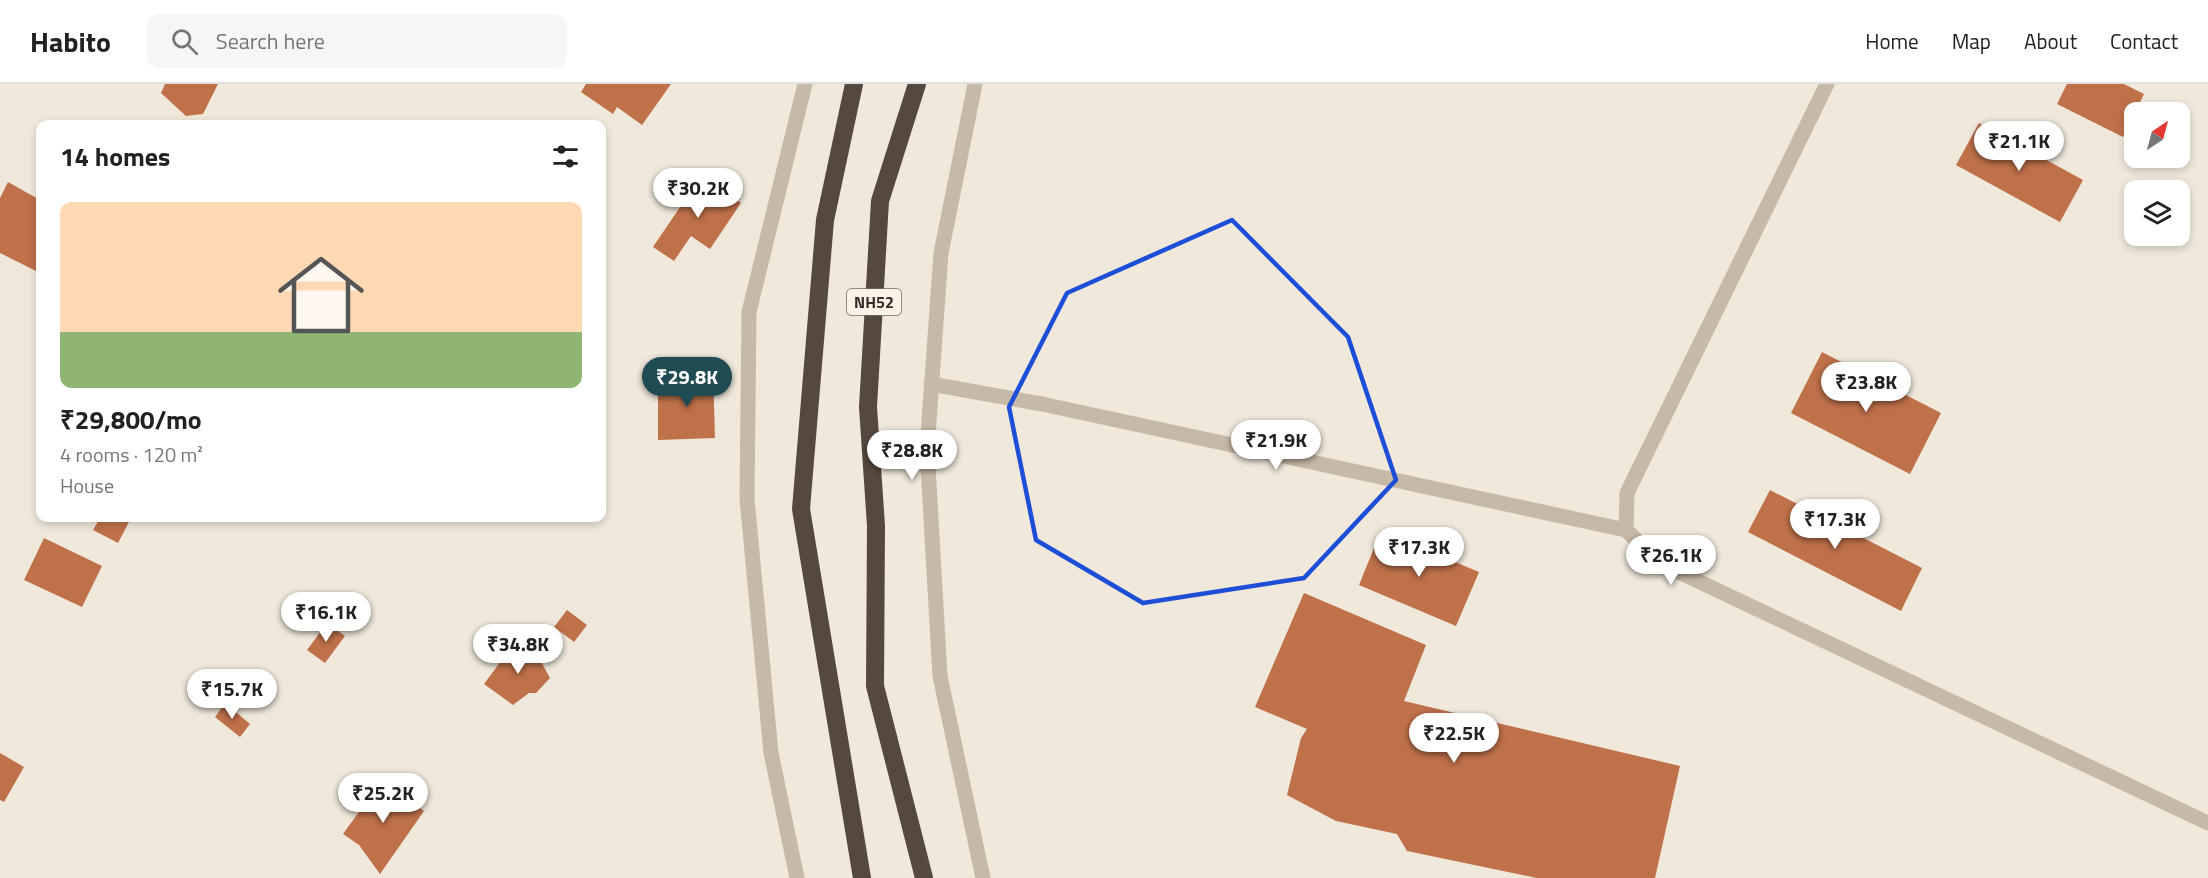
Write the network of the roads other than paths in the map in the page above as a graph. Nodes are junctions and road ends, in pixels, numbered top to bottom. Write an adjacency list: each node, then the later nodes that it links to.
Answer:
1 (805, 84): 9 (street)
2 (854, 84): 10 (highway)
3 (917, 84): 11 (highway, NH52)
4 (975, 84): 6 (street)
5 (1827, 84): 7 (street)
6 (932, 384): 7 (street); 12 (street)
7 (1626, 530): 8 (street)
8 (2208, 823)
9 (797, 878)
10 (862, 878)
11 (924, 878)
12 (983, 878)

